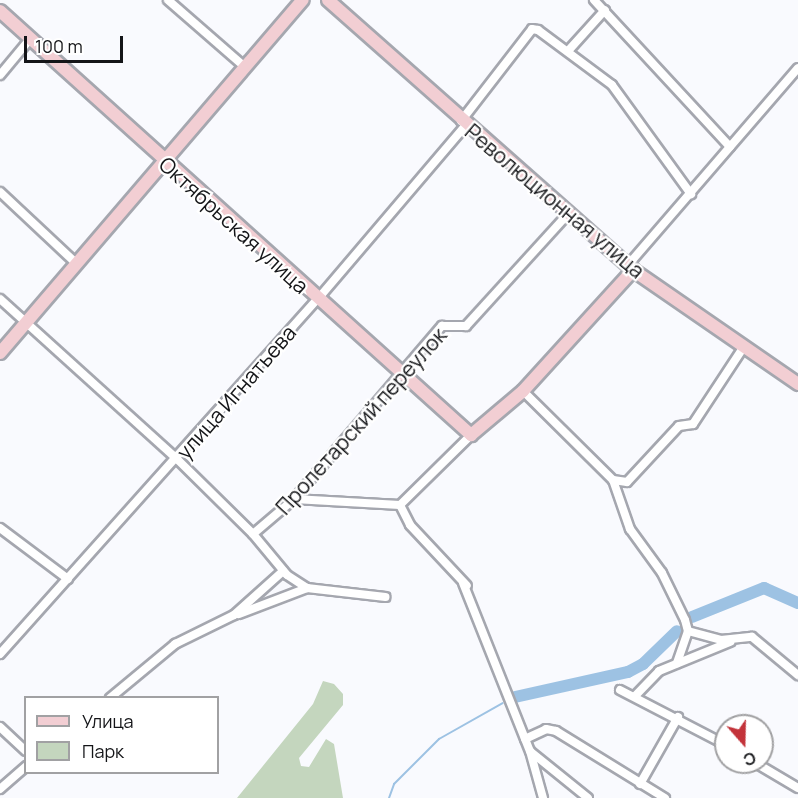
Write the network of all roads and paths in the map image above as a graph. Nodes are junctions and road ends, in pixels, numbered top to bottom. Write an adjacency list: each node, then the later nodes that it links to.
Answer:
1 (168, 0): 9 (street)
2 (303, 0): 9 (main road)
3 (328, 0): 12 (main road, Революционная улица)
4 (594, 0): 5 (street)
5 (605, 10): 8 (street); 13 (street)
6 (0, 11): 7 (main road, Октябрьская улица)
7 (30, 39): 11 (street); 14 (main road, Октябрьская улица)
8 (568, 51): 12 (street, улица Игнатьева); 16 (street)
9 (246, 68): 14 (main road)
10 (798, 68): 13 (street)
11 (0, 75)
12 (464, 123): 17 (main road, Революционная улица); 21 (street, улица Игнатьева)
13 (730, 147): 16 (street)
14 (165, 164): 18 (main road); 21 (main road, Октябрьская улица)
15 (0, 192): 18 (street)
16 (691, 194): 19 (street)
17 (568, 214): 19 (main road, Революционная улица); 25 (street, Пролетарский переулок)
18 (77, 264): 22 (main road)
19 (630, 268): 23 (main road, Революционная улица); 27 (main road)
20 (0, 300): 22 (street)
21 (317, 300): 25 (main road, Октябрьская улица); 29 (street, улица Игнатьева)
22 (26, 323): 24 (main road); 29 (street)
23 (743, 348): 26 (main road, Революционная улица); 30 (street)
24 (0, 353)
25 (400, 371): 28 (main road, Октябрьская улица); 31 (street, Пролетарский переулок)
26 (798, 384)
27 (524, 391): 28 (main road); 30 (street)
28 (471, 435): 32 (street)
29 (177, 459): 34 (street); 36 (street, улица Игнатьева)
30 (613, 480): 42 (street)
31 (294, 498): 32 (street); 34 (street, Пролетарский переулок)
32 (400, 505): 37 (street)
33 (0, 528): 36 (street)
34 (253, 534): 35 (street)
35 (283, 571): 38 (street); 41 (street)
36 (68, 579): 44 (street, улица Игнатьева)
37 (463, 583): 39 (street); 53 (street)
38 (308, 588): 40 (street); 41 (street)
39 (474, 592)
40 (385, 597)
41 (228, 618): 49 (street)
42 (688, 631): 43 (street); 45 (street)
43 (743, 638): 45 (street); 46 (street)
44 (0, 654)
45 (677, 663): 48 (street)
46 (798, 675)
47 (620, 690): 48 (street)
48 (636, 695): 50 (street)
49 (112, 696)
50 (678, 717): 52 (street); 58 (street)
51 (0, 727): 54 (street)
52 (714, 738)
53 (525, 739): 55 (street); 58 (street)
54 (24, 749)
55 (530, 751): 61 (street); 62 (street)
56 (24, 768): 60 (street)
57 (774, 774): 59 (street)
58 (640, 784): 63 (street)
59 (798, 788)
60 (0, 789)
61 (543, 798)
62 (588, 798)
63 (665, 798)

